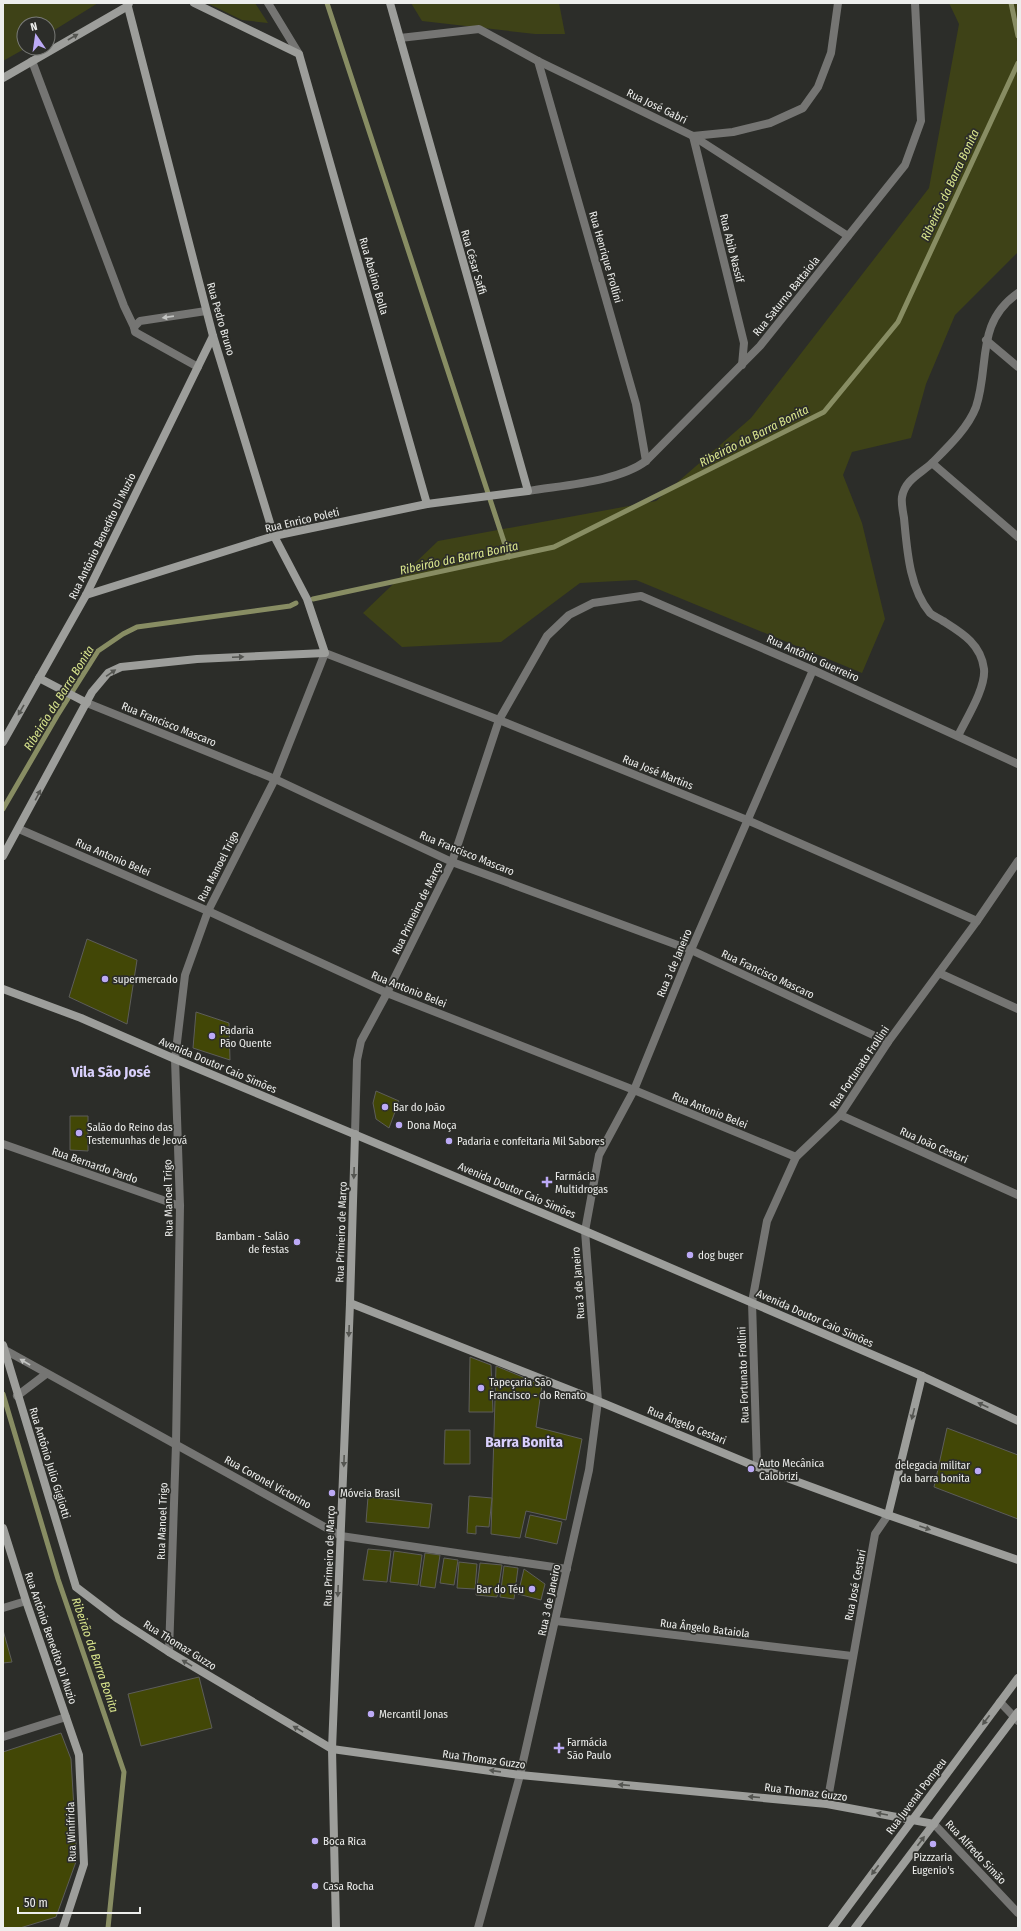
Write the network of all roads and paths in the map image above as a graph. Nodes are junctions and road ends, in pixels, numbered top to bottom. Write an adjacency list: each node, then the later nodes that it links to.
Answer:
1 (194, 3): 8 (street)
2 (268, 3): 8 (street, Rua Abelino Bolla)
3 (390, 3): 7 (street)
4 (838, 3): 12 (street, Rua José Gabri)
5 (915, 3): 13 (street, Rua Saturno Battaiola)
6 (128, 4): 9 (street, one-way to 6); 16 (street, Rua Pedro Bruno)
7 (400, 38): 10 (street, Rua José Gabri); 26 (street, Rua César Saffi)
8 (299, 54): 27 (street, Rua Abelino Bolla)
9 (32, 61): 11 (street); 15 (street)
10 (538, 61): 12 (street, Rua José Gabri); 24 (street, Rua Henrique Frollini)
11 (3, 78)
12 (693, 136): 13 (street); 21 (street, Rua Abib Nassif)
13 (848, 236): 21 (street, Rua Saturno Battaiola)
14 (1018, 293): 20 (street)
15 (124, 306): 17 (street); 18 (street)
16 (206, 311): 17 (street, one-way to 17); 19 (street, Rua Pedro Bruno)
17 (140, 321): 18 (street)
18 (134, 327): 23 (street)
19 (213, 336): 23 (street, Rua Antônio Benedito Di Muzio); 28 (street, Rua Pedro Bruno)
20 (986, 340): 22 (street); 25 (street)
21 (742, 365): 24 (street, Rua Saturno Battaiola)
22 (1018, 366)
23 (198, 367): 30 (street, Rua Antônio Benedito Di Muzio)
24 (646, 461): 26 (street, Rua Saturno Battaiola)
25 (932, 463): 29 (street); 37 (street)
26 (528, 491): 27 (street, Rua Enrico Poleti)
27 (427, 504): 28 (street, Rua Enrico Poleti)
28 (274, 536): 30 (street, Rua Enrico Poleti); 32 (street, Rua Pedro Bruno)
29 (1018, 537)
30 (86, 595): 34 (street, Rua Antônio Benedito Di Muzio)
31 (593, 603): 33 (street, Rua Antônio Guerreiro); 36 (street, Rua Primeiro de Março)
32 (326, 653): 35 (street, one-way to 32); 36 (street, Rua José Martins); 40 (street, Rua Manoel Trigo)
33 (813, 670): 37 (street, Rua Antônio Guerreiro); 41 (street, Rua 3 de Janeiro)
34 (42, 679): 35 (street, Rua Francisco Mascaro); 38 (street, Rua Antônio Benedito Di Muzio, one-way to 38)
35 (87, 703): 40 (street, Rua Francisco Mascaro); 42 (street, one-way to 35)
36 (499, 720): 41 (street, Rua José Martins); 45 (street, Rua Primeiro de Março)
37 (958, 736): 39 (street, Rua Antônio Guerreiro)
38 (3, 742)
39 (1018, 764)
40 (275, 779): 45 (street, Rua Francisco Mascaro); 46 (street, Rua Manoel Trigo)
41 (747, 820): 47 (street, Rua José Martins); 48 (street, Rua 3 de Janeiro)
42 (19, 829): 43 (street); 46 (street, Rua Antonio Belei)
43 (3, 856)
44 (1018, 861): 47 (street, Rua Fortunato Frollini)
45 (452, 862): 48 (street, Rua Francisco Mascaro); 51 (street, Rua Primeiro de Março)
46 (208, 911): 51 (street, Rua Antonio Belei); 54 (street, Rua Manoel Trigo)
47 (977, 921): 49 (street, Rua Fortunato Frollini)
48 (691, 950): 53 (street, Rua Francisco Mascaro); 55 (street, Rua 3 de Janeiro)
49 (939, 973): 52 (street); 53 (street, Rua Fortunato Frollini)
50 (3, 989): 54 (street, Avenida Doutor Caio Simões)
51 (387, 993): 55 (street, Rua Antonio Belei); 57 (street, Rua Primeiro de Março)
52 (1018, 1009)
53 (888, 1042): 56 (street, Rua Fortunato Frollini)
54 (175, 1060): 57 (street, Avenida Doutor Caio Simões); 61 (street, Rua Manoel Trigo)
55 (634, 1090): 59 (street, Rua Antonio Belei); 62 (street, Rua 3 de Janeiro)
56 (840, 1115): 59 (street, Rua Fortunato Frollini); 60 (street, Rua João Cestari)
57 (355, 1134): 62 (street, Avenida Doutor Caio Simões); 64 (street, Rua Primeiro de Março, one-way to 64)
58 (3, 1144): 61 (street, Rua Bernardo Pardo)
59 (796, 1157): 63 (street, Rua Fortunato Frollini)
60 (1018, 1195)
61 (180, 1206): 71 (street, Rua Manoel Trigo)
62 (585, 1231): 63 (street, Avenida Doutor Caio Simões); 69 (street, Rua 3 de Janeiro)
63 (752, 1302): 67 (street, Avenida Doutor Caio Simões); 72 (street, Rua Fortunato Frollini)
64 (350, 1303): 69 (street, Rua Ângelo Cestari); 75 (street, Rua Primeiro de Março, one-way to 75)
65 (4, 1348): 66 (street, Rua Coronel Victorino, one-way to 65); 68 (street, Rua Antônio Julio Gigliotti)
66 (46, 1374): 68 (street); 71 (street, Rua Coronel Victorino)
67 (922, 1376): 70 (street, Avenida Doutor Caio Simões, one-way to 67); 73 (street, Rua José Cestari, one-way to 73)
68 (17, 1396): 78 (street, Rua Antônio Julio Gigliotti)
69 (598, 1400): 72 (street, Rua Ângelo Cestari); 77 (street, Rua 3 de Janeiro)
70 (1018, 1421)
71 (176, 1444): 75 (street, Rua Coronel Victorino); 82 (street, Rua Manoel Trigo)
72 (757, 1466): 73 (street, Rua Ângelo Cestari)
73 (888, 1515): 76 (street, Rua Ângelo Cestari, one-way to 76); 83 (street, Rua José Cestari)
74 (3, 1528): 79 (street, Rua Antônio Benedito Di Muzio)
75 (341, 1536): 77 (street, Rua Coronel Victorino); 89 (street, Rua Primeiro de Março, one-way to 89)
76 (1018, 1560)
77 (567, 1569): 81 (street, Rua 3 de Janeiro)
78 (76, 1587): 82 (street, Rua Thomaz Guzzo)
79 (26, 1601): 80 (street); 86 (street, Rua Antônio Benedito Di Muzio)
80 (3, 1608)
81 (556, 1621): 83 (street, Rua Ângelo Bataiola); 91 (street, Rua 3 de Janeiro)
82 (169, 1652): 89 (street, Rua Thomaz Guzzo, one-way to 82)
83 (852, 1656): 92 (street, Rua José Cestari)
84 (1018, 1678): 85 (street, Rua Juvenal Pompeu)
85 (1000, 1702): 87 (street); 93 (street, Rua Juvenal Pompeu, one-way to 93)
86 (66, 1716): 88 (street); 90 (street, Rua Antônio Benedito Di Muzio)
87 (1017, 1717): 94 (street)
88 (3, 1737)
89 (332, 1749): 91 (street, Rua Thomaz Guzzo, one-way to 89); 97 (street, Rua Primeiro de Março)
90 (79, 1755): 96 (street, Rua Winifrida)
91 (520, 1775): 92 (street, Rua Thomaz Guzzo, one-way to 91); 98 (street, Rua 3 de Janeiro)
92 (827, 1804): 93 (street, Rua Thomaz Guzzo, one-way to 92)
93 (913, 1820): 94 (street, Rua Thomaz Guzzo); 99 (street, Rua Juvenal Pompeu, one-way to 99)
94 (934, 1824): 95 (street, Rua Alfredo Simão); 100 (street, one-way to 94)
95 (1018, 1913)
96 (63, 1928)
97 (336, 1928)
98 (478, 1928)
99 (832, 1928)
100 (855, 1928)

